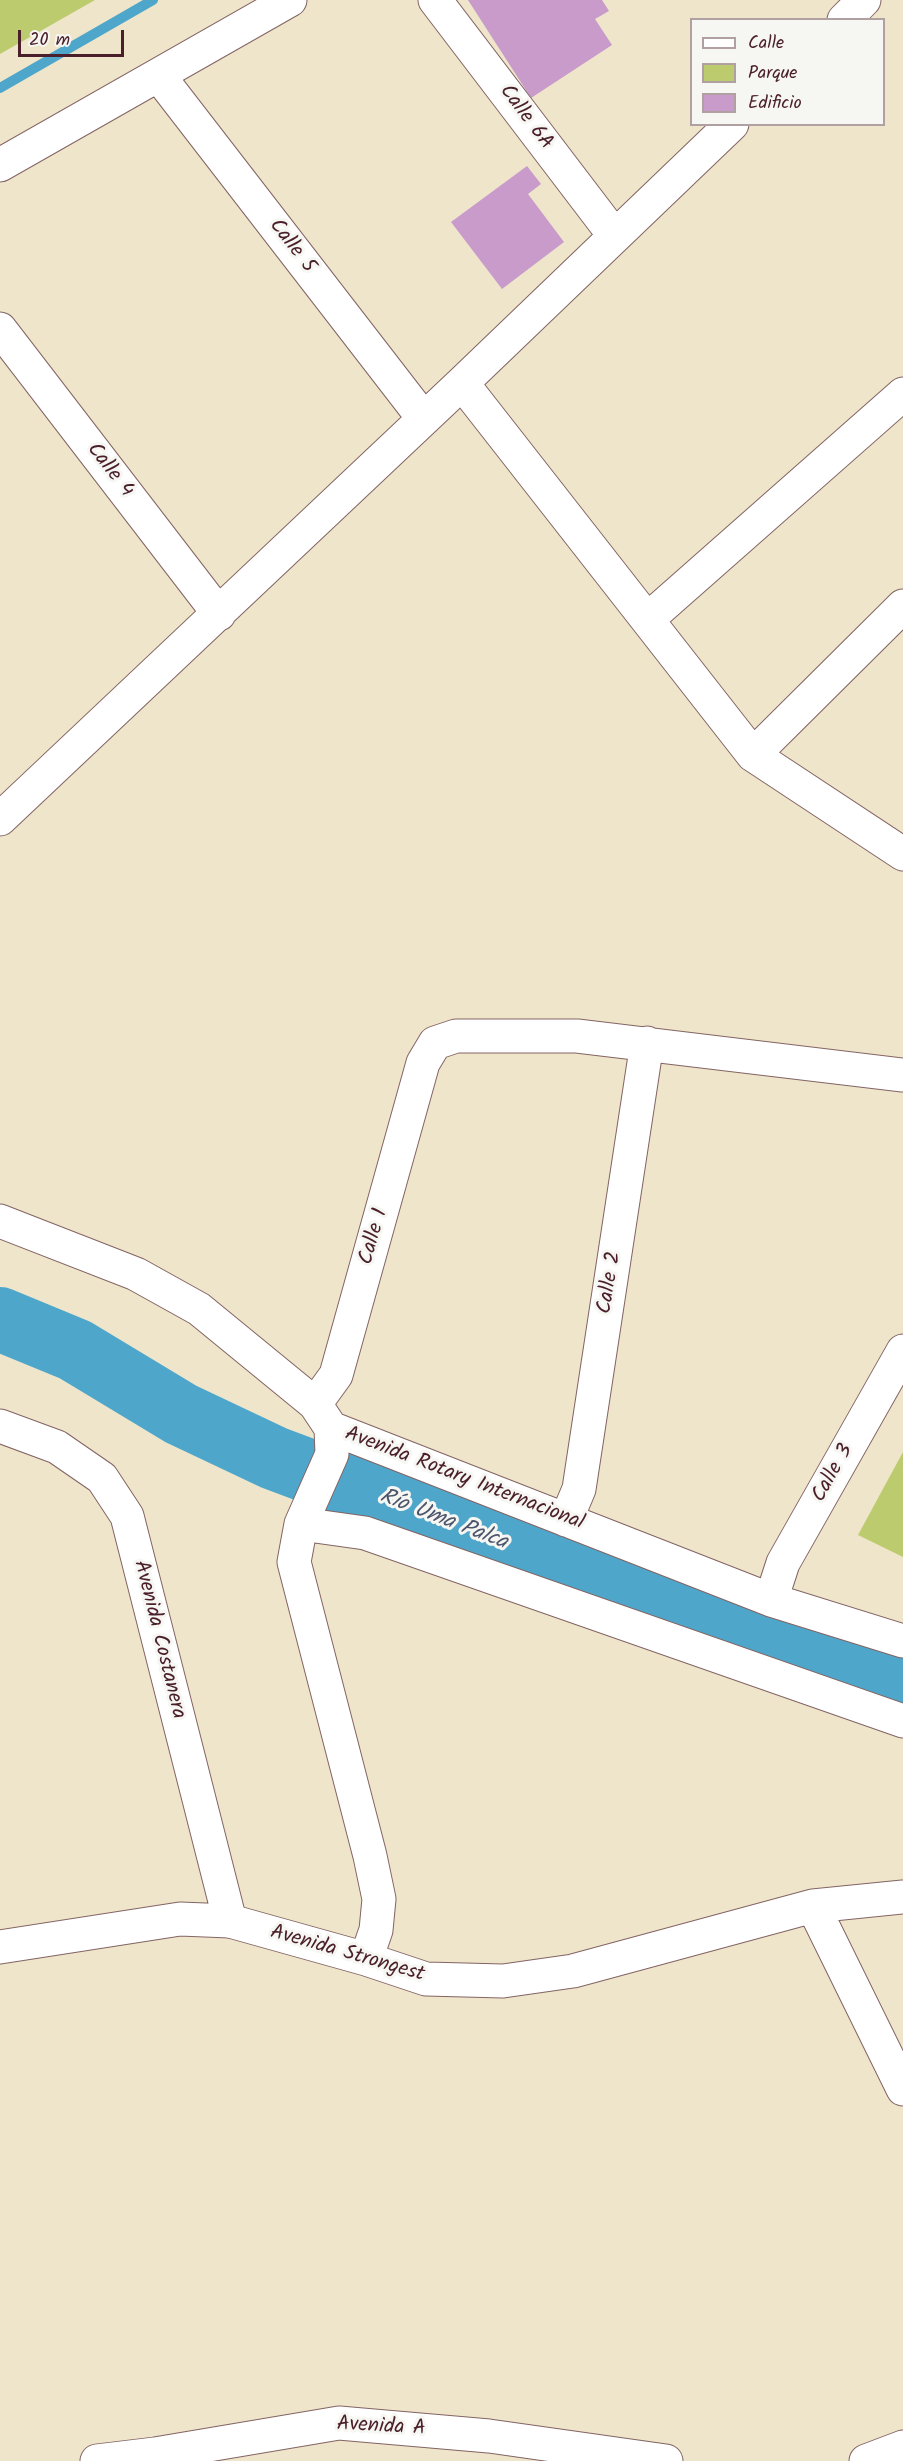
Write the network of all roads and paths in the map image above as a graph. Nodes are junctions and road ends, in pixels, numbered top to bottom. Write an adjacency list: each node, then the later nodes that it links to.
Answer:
1 (290, 0): 5 (street)
2 (435, 0): 8 (street, Calle 6A)
3 (864, 0): 4 (street)
4 (845, 18)
5 (159, 76): 7 (street); 12 (street, Calle 5)
6 (730, 126): 8 (street)
7 (0, 165)
8 (614, 235): 10 (street)
9 (0, 329): 14 (street, Calle 4)
10 (462, 383): 12 (street); 15 (street)
11 (903, 394): 15 (street)
12 (424, 419): 14 (street)
13 (903, 606): 16 (street)
14 (219, 614): 17 (street)
15 (648, 620): 16 (street)
16 (753, 756): 18 (street)
17 (5, 804)
18 (903, 854)
19 (647, 1043): 20 (street); 24 (street, Calle 1); 25 (street, Calle 2)
20 (903, 1075)
21 (0, 1221): 24 (street, Avenida Rotary Internacional)
22 (903, 1351): 27 (street, Calle 3)
23 (0, 1426): 32 (street, Avenida Costanera)
24 (326, 1429): 25 (street, Avenida Rotary Internacional); 26 (street, Calle 1)
25 (566, 1520): 27 (street, Avenida Rotary Internacional)
26 (301, 1524): 29 (street); 34 (street, Calle 1)
27 (771, 1600): 28 (street, Avenida Rotary Internacional)
28 (903, 1641)
29 (903, 1721)
30 (903, 1897): 31 (street, Avenida Strongest)
31 (813, 1906): 34 (street, Avenida Strongest); 35 (street)
32 (230, 1921): 33 (street, Avenida Strongest); 34 (street, Avenida Strongest)
33 (0, 1947)
34 (366, 1959)
35 (903, 2089)
36 (903, 2446): 41 (street)
37 (494, 2448): 38 (street, Avenida A); 40 (street, Avenida A)
38 (157, 2458): 39 (street, Avenida A)
39 (97, 2461)
40 (666, 2461)
41 (866, 2461)

